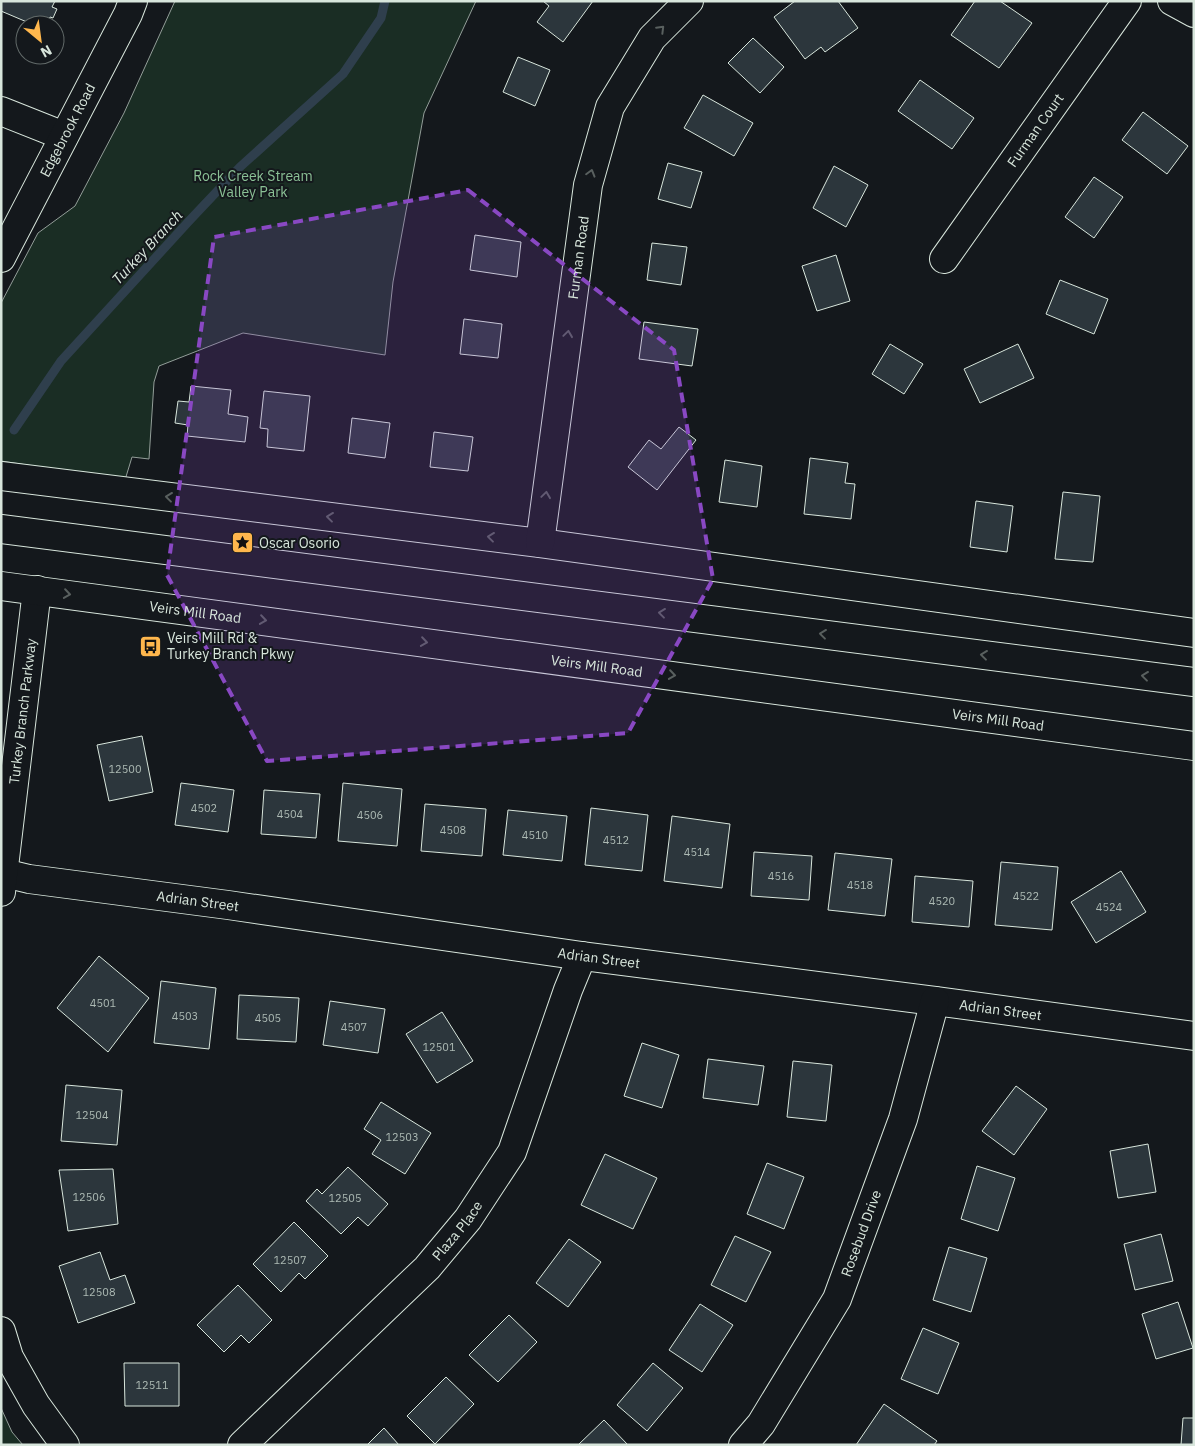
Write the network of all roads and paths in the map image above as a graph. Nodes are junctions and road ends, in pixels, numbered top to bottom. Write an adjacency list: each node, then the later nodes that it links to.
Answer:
1 (133, 1): 7 (street, Edgebrook Road)
2 (689, 1): 12 (street, Furman Road, one-way to 2)
3 (1127, 1): 9 (street, Furman Court)
4 (1172, 1): 5 (street)
5 (1194, 13)
6 (1, 111): 7 (street)
7 (64, 136): 8 (street, Edgebrook Road)
8 (1, 258)
9 (944, 259)
10 (1, 476): 12 (street, one-way to 10)
11 (1, 529): 16 (street, one-way to 11)
12 (540, 543): 15 (street)
13 (1, 586): 14 (street, Veirs Mill Road)
14 (38, 590): 17 (street, Veirs Mill Road, one-way to 17); 18 (street, Turkey Branch Parkway)
15 (1194, 633)
16 (1194, 682)
17 (1194, 746)
18 (3, 882): 19 (street, Adrian Street)
19 (582, 956): 20 (street, Adrian Street); 24 (street, Plaza Place)
20 (936, 1001): 21 (street, Adrian Street); 25 (street, Rosebud Drive)
21 (1194, 1036)
22 (1, 1331): 23 (street)
23 (65, 1445)
24 (242, 1445)
25 (743, 1445)

